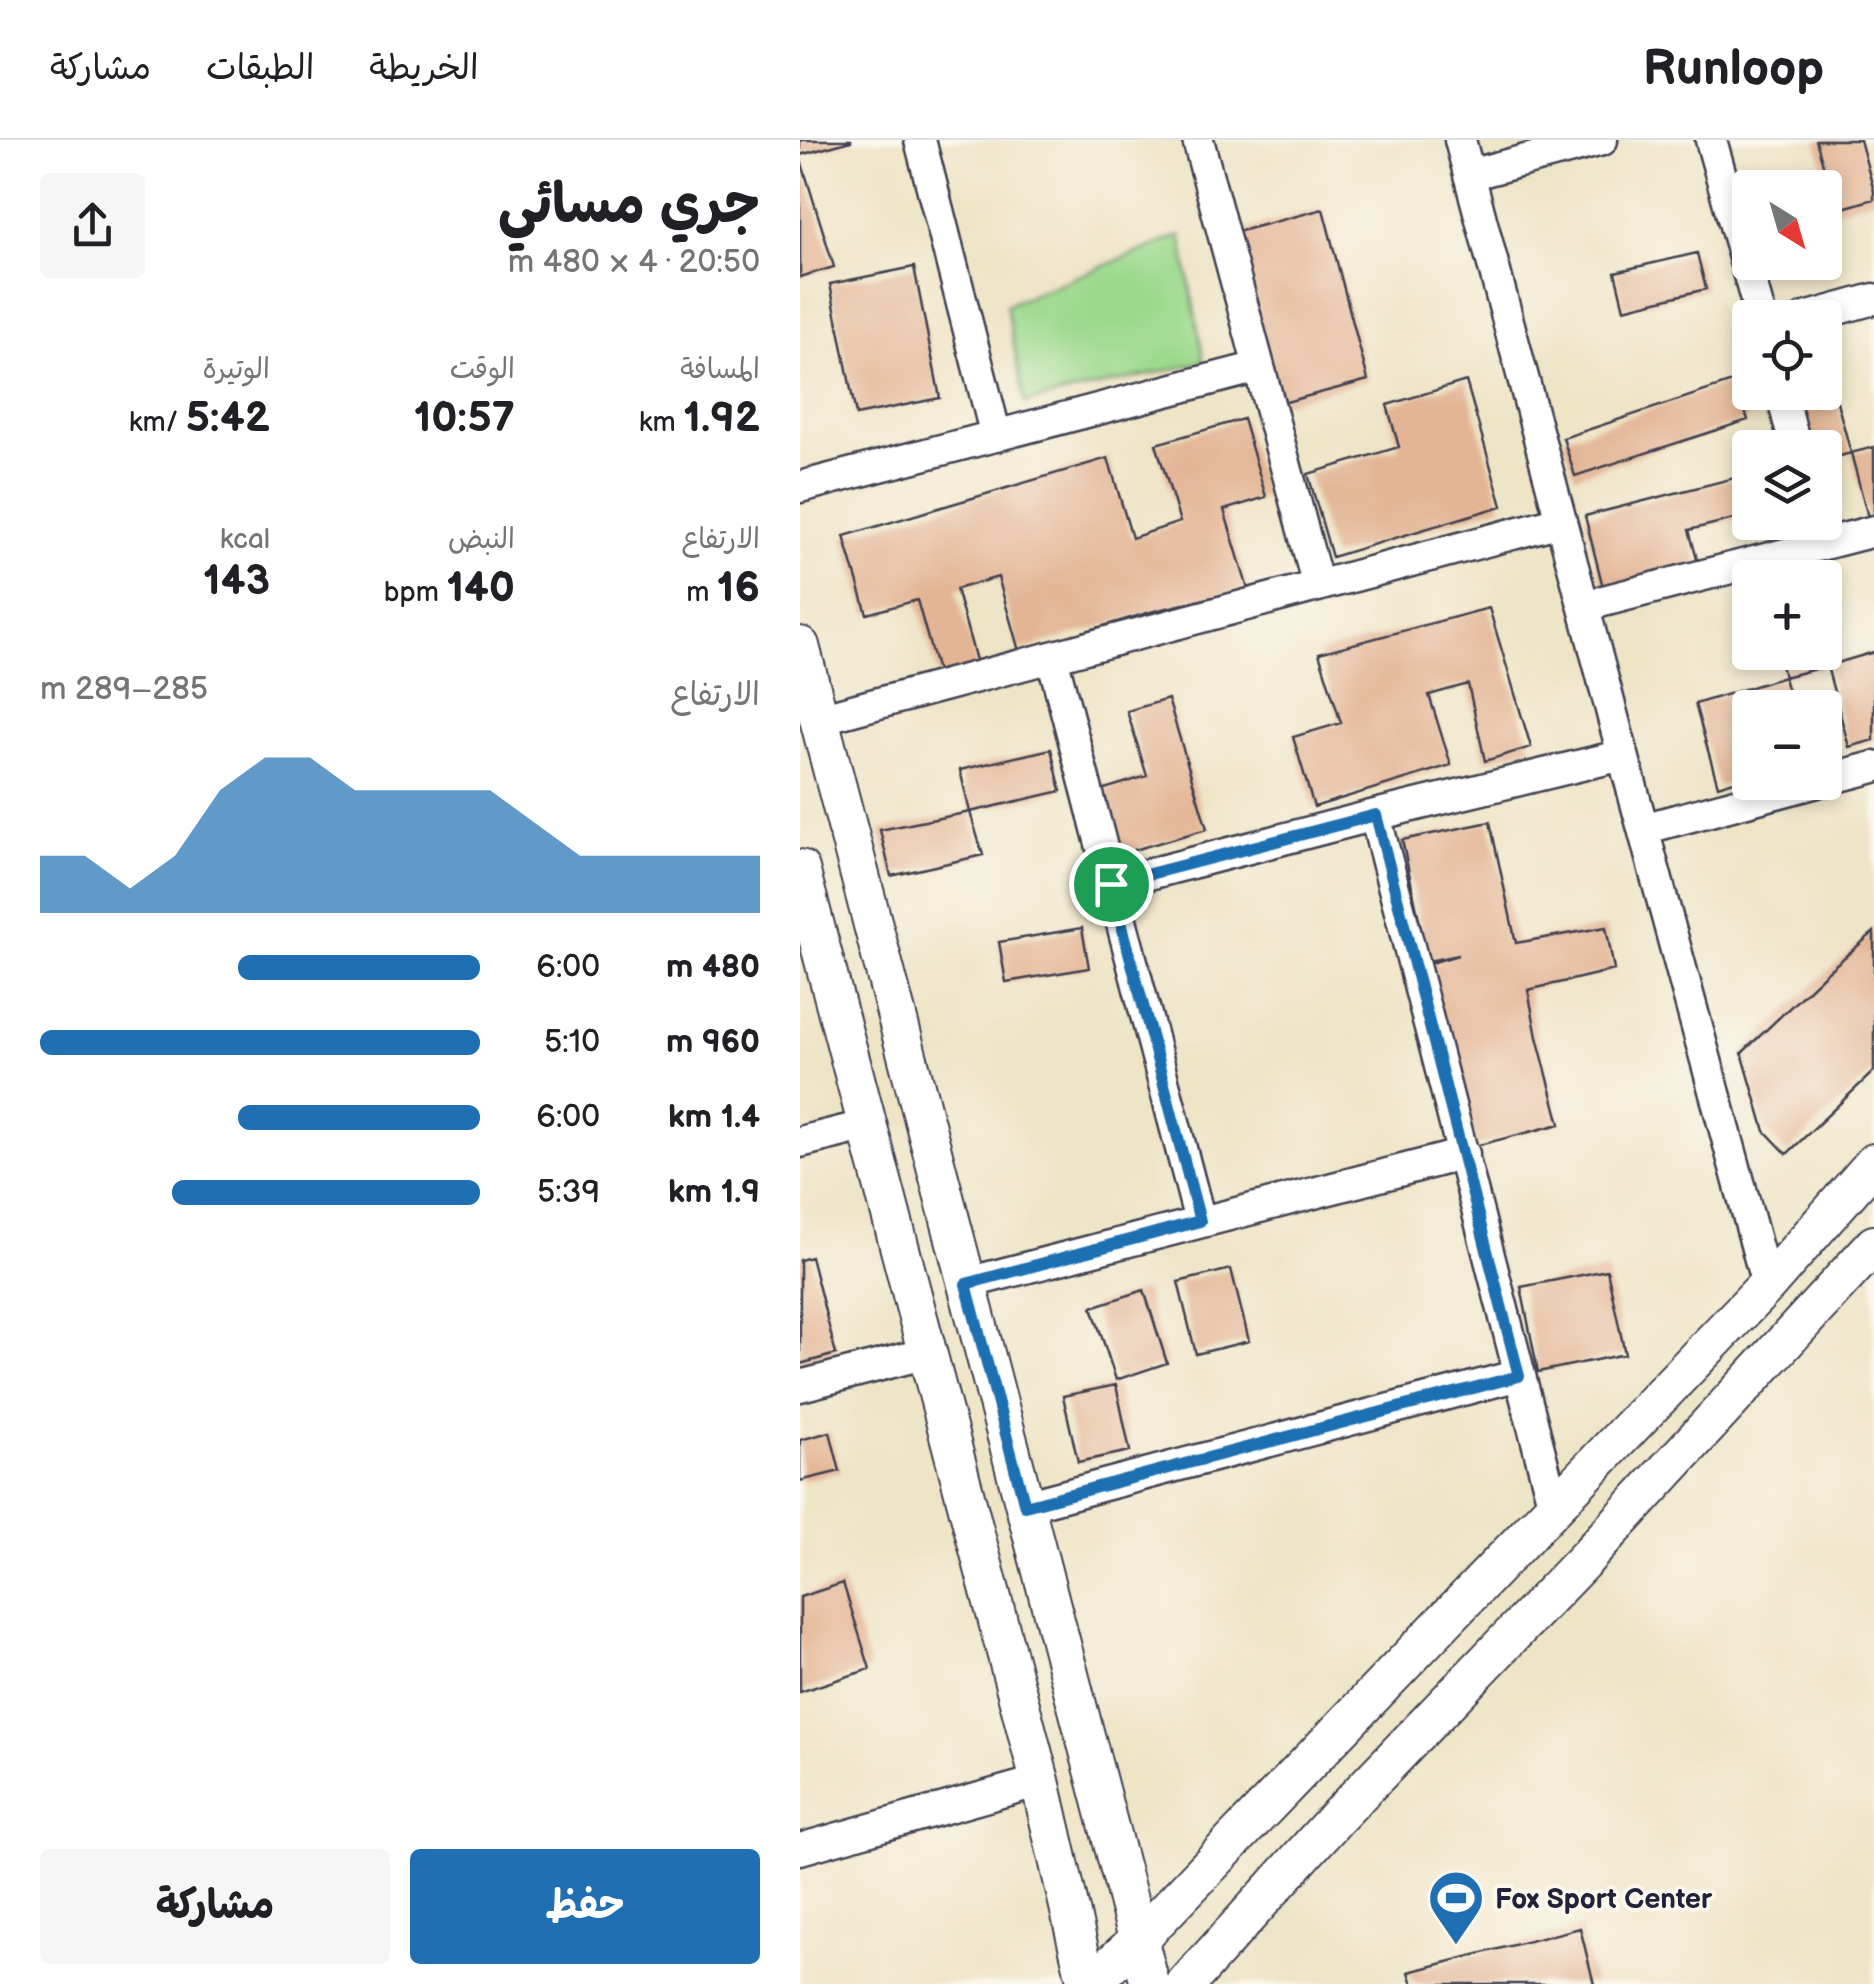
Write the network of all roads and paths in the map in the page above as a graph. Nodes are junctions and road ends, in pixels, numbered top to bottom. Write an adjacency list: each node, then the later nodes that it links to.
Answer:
1 (920, 140): 11 (street)
2 (1198, 140): 10 (street)
3 (1460, 140): 6 (street)
4 (1602, 140): 6 (street)
5 (1711, 140): 8 (street)
6 (1470, 175): 13 (street)
7 (1874, 299): 9 (street)
8 (1756, 300)
9 (1842, 308)
10 (1258, 367): 11 (street); 17 (street)
11 (996, 436): 12 (street)
12 (800, 488)
13 (1560, 520): 17 (street); 18 (street)
14 (1874, 531): 15 (street)
15 (1842, 533)
16 (1798, 540): 18 (street)
17 (1318, 586): 20 (street)
18 (1584, 606): 22 (street)
19 (800, 646): 21 (street)
20 (1052, 658): 21 (street); 29 (street)
21 (819, 720): 37 (street)
22 (1623, 755): 26 (street); 27 (street)
23 (1874, 768): 24 (street)
24 (1842, 776)
25 (1750, 800): 27 (street)
26 (1376, 815): 29 (street); 33 (street)
27 (1643, 829): 38 (street)
28 (800, 869): 30 (street)
29 (1111, 884): 35 (street)
30 (805, 911): 31 (street)
31 (868, 1125): 32 (street); 39 (street)
32 (800, 1142)
33 (1464, 1154): 35 (street); 40 (street)
34 (1874, 1163): 38 (street)
35 (1200, 1221): 37 (street)
36 (1874, 1246): 49 (street)
37 (966, 1284): 42 (street)
38 (1767, 1284): 43 (street)
39 (927, 1353): 41 (street); 44 (street)
40 (1519, 1376): 42 (street); 43 (street)
41 (800, 1386)
42 (1025, 1506): 46 (street)
43 (1554, 1507): 46 (street)
44 (1040, 1780): 45 (street); 47 (street)
45 (801, 1845)
46 (1138, 1940): 47 (street); 48 (street)
47 (1089, 1984)
48 (1150, 1984)
49 (1186, 1984)

